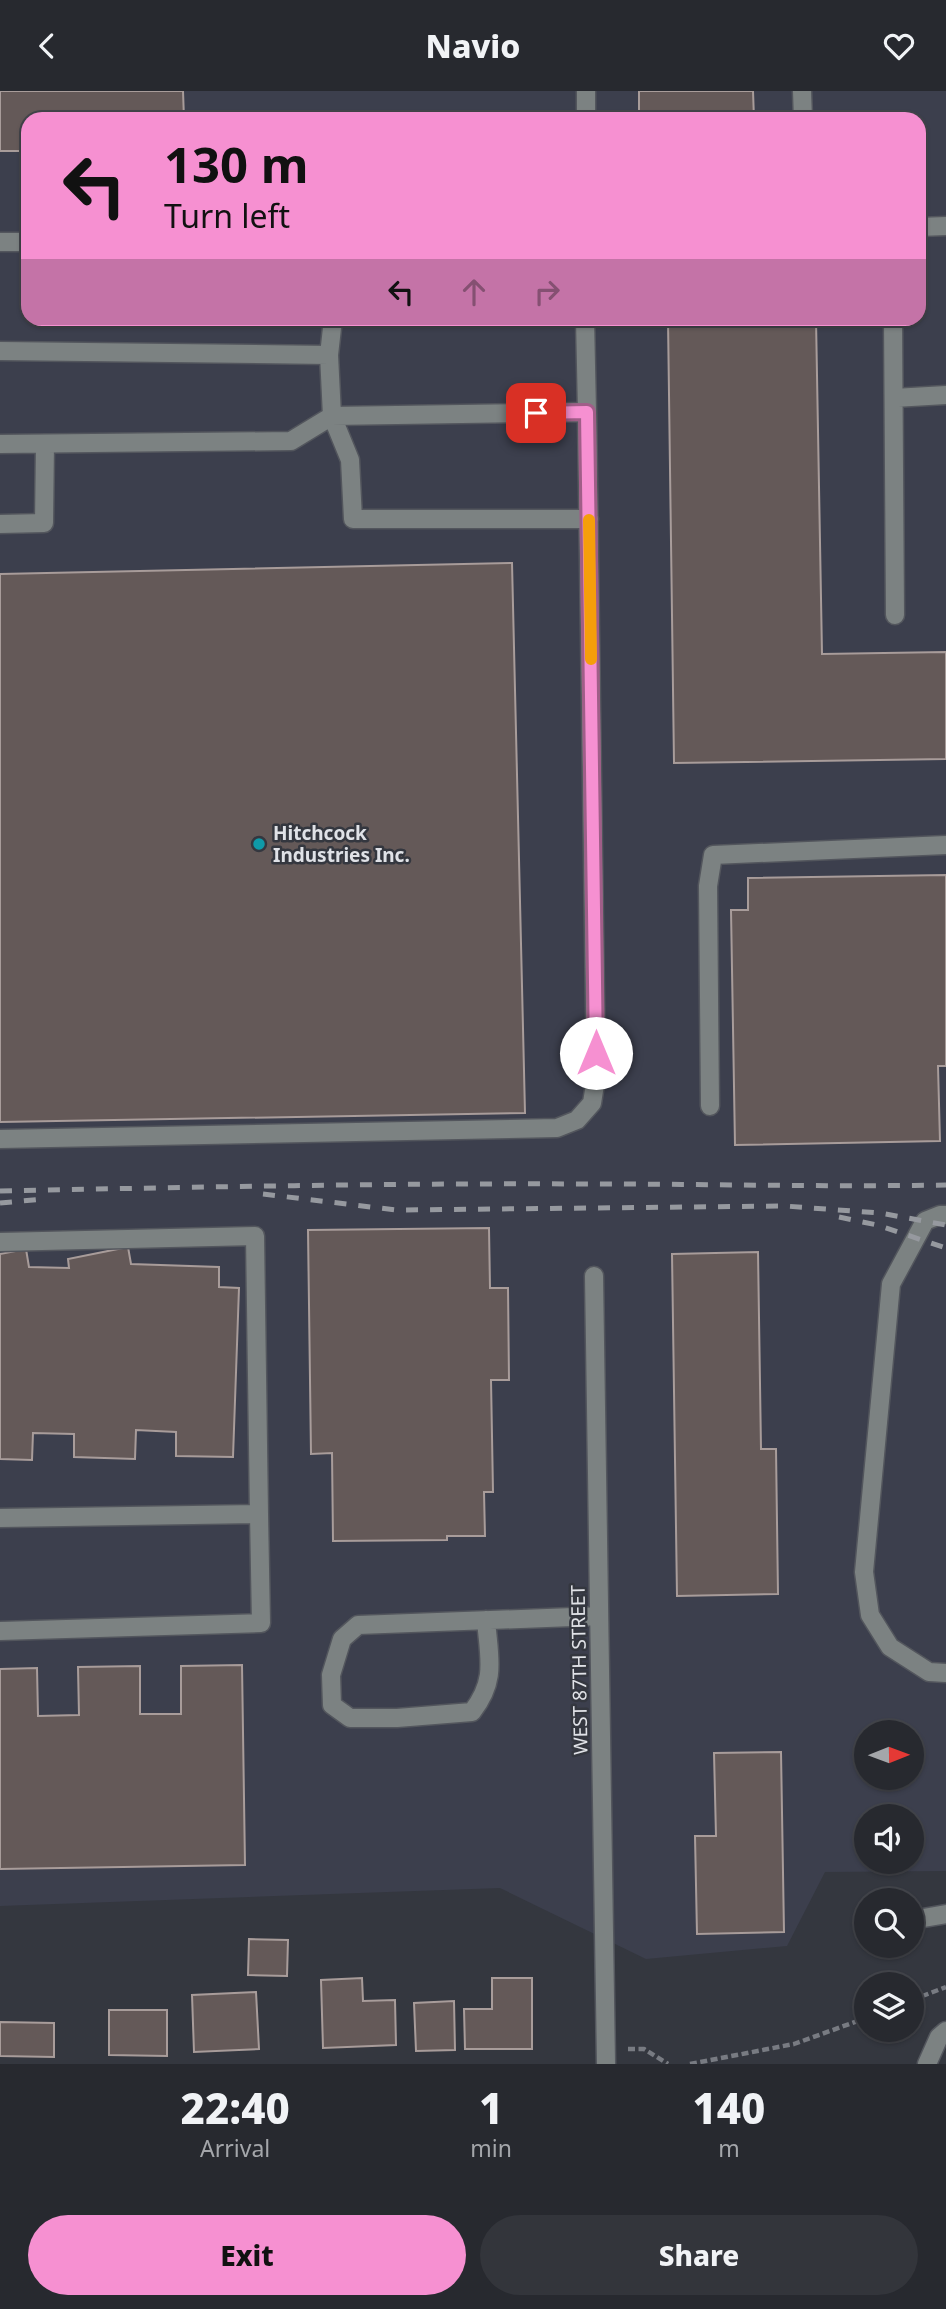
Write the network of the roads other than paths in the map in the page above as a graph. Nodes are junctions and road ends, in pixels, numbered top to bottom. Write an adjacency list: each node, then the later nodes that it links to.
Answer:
1 (586, 91): 3 (street)
2 (802, 91): 4 (street)
3 (586, 112)
4 (803, 112)
5 (946, 226): 6 (street)
6 (926, 227)
7 (0, 242): 8 (street)
8 (21, 242)
9 (332, 326): 13 (street)
10 (585, 326): 16 (street)
11 (893, 326): 15 (street)
12 (0, 351): 13 (street)
13 (328, 355): 17 (street)
14 (946, 395): 15 (street)
15 (894, 398): 22 (street)
16 (587, 412): 17 (street); 20 (street)
17 (332, 416): 19 (street); 20 (street)
18 (0, 444): 19 (street)
19 (45, 444): 21 (street)
20 (589, 519): 25 (street)
21 (0, 524)
22 (895, 615)
23 (946, 845): 24 (street)
24 (710, 1106)
25 (0, 1139)
26 (946, 1215): 34 (street)
27 (0, 1242): 29 (street)
28 (594, 1276): 31 (street, WEST 87TH STREET)
29 (259, 1514): 30 (street); 33 (street)
30 (0, 1518)
31 (599, 1616): 32 (street); 38 (street, WEST 87TH STREET)
32 (486, 1620): 32 (street)
33 (0, 1631)
34 (946, 1673)
35 (946, 1913): 36 (street)
36 (924, 1918)
37 (946, 2031): 39 (street)
38 (606, 2057)
39 (927, 2064)

